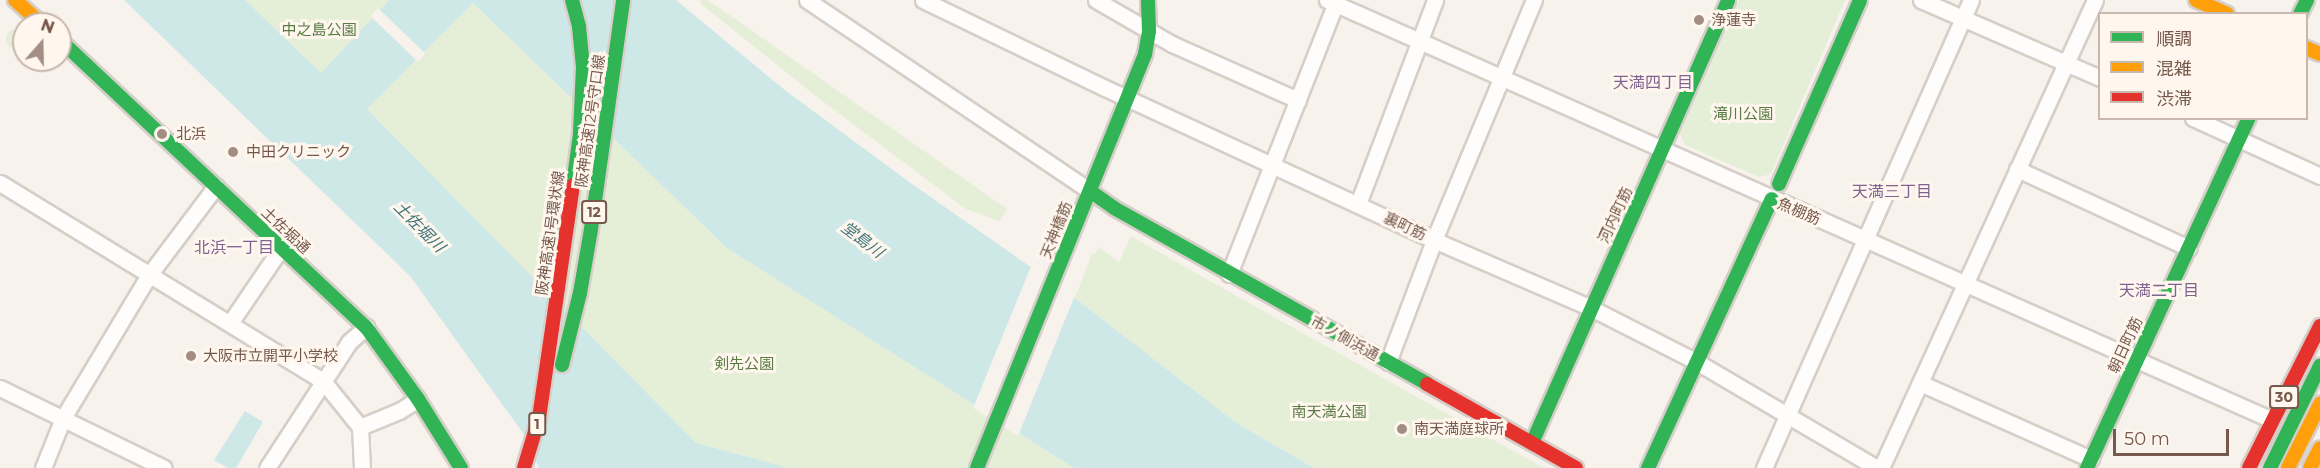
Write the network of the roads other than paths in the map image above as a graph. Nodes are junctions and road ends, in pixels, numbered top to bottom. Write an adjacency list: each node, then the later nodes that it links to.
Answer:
1 (15, 0): 18 (main road)
2 (572, 0): 63 (main road, 阪神高速1号環状線 / 1, bridge)
3 (623, 0): 63 (main road, 阪神高速12号守口線 / 12, bridge)
4 (807, 0): 38 (street)
5 (923, 0): 26 (street, 裏町筋)
6 (1096, 0): 20 (street)
7 (1148, 0): 20 (main road, 天神橋筋)
8 (1435, 0): 21 (street)
9 (1534, 0): 24 (street)
10 (1728, 0): 31 (main road, 河内町筋)
11 (1860, 0): 36 (main road)
12 (1921, 0): 19 (street)
13 (1971, 0): 19 (street)
14 (2095, 0): 23 (street)
15 (2196, 0): 17 (main road)
16 (1334, 1): 21 (street, 魚棚筋); 27 (street)
17 (2218, 7)
18 (28, 12)
19 (1962, 18): 23 (street); 41 (street)
20 (1149, 31): 26 (main road, 天神橋筋); 27 (street)
21 (1418, 41): 24 (street, 魚棚筋); 40 (street)
22 (72, 51): 37 (main road, 土佐堀通)
23 (2065, 63): 25 (street); 33 (street)
24 (1503, 77): 31 (street, 魚棚筋); 42 (street)
25 (2098, 77)
26 (1128, 97): 32 (street, 裏町筋); 38 (main road, 天神橋筋)
27 (1298, 100): 32 (street)
28 (2197, 120): 30 (street)
29 (2248, 120): 30 (main road, 朝日町筋)
30 (2240, 139): 34 (street); 44 (main road, 朝日町筋)
31 (1663, 150): 39 (street, 魚棚筋); 48 (main road, 河内町筋)
32 (1271, 164): 40 (street, 裏町筋); 45 (street)
33 (2017, 169): 44 (street); 47 (street)
34 (2320, 176)
35 (0, 183): 46 (street)
36 (1779, 184): 39 (street)
37 (216, 186): 43 (main road, 土佐堀通); 46 (street)
38 (1090, 191): 45 (main road, 市ノ側浜通); 75 (main road, 天神橋筋)
39 (1772, 199): 41 (street, 魚棚筋); 54 (main road)
40 (1358, 204): 42 (street, 裏町筋)
41 (1864, 238): 47 (street, 魚棚筋); 61 (street)
42 (1434, 240): 48 (street, 裏町筋); 53 (street)
43 (281, 248): 49 (street); 51 (main road, 土佐堀通)
44 (2189, 248): 52 (main road, 朝日町筋)
45 (1230, 274): 53 (main road, 市ノ側浜通)
46 (149, 275): 49 (street); 62 (street)
47 (1966, 284): 52 (street, 魚棚筋); 57 (street)
48 (1591, 308): 54 (street, 裏町筋); 66 (main road, 河内町筋)
49 (230, 323): 56 (street)
50 (2320, 326): 64 (main road, 30)
51 (366, 327): 56 (street); 59 (main road, 土佐堀通)
52 (2136, 360): 64 (street, 魚棚筋); 68 (main road, 朝日町筋)
53 (1388, 362): 66 (main road, 市ノ側浜通)
54 (1697, 362): 61 (street, 裏町筋); 77 (main road)
55 (2320, 366): 81 (main road, 30)
56 (323, 381): 65 (street); 71 (street)
57 (1920, 383): 68 (street); 79 (street)
58 (0, 388): 62 (street)
59 (418, 399): 65 (street); 73 (main road, 土佐堀通)
60 (2320, 404): 82 (main road, 30)
61 (1787, 415): 78 (street); 79 (street, 裏町筋)
62 (63, 418): 69 (street); 70 (street)
63 (539, 418): 74 (main road, 阪神高速1号環状線 / 1, bridge)
64 (2272, 420): 80 (main road, 30)
65 (360, 427): 72 (street)
66 (1532, 443): 76 (main road, 市ノ側浜通)
67 (2320, 448): 83 (main road)
68 (2089, 463)
69 (43, 468)
70 (164, 468)
71 (267, 468)
72 (362, 468)
73 (461, 468)
74 (524, 468)
75 (977, 468)
76 (1576, 468)
77 (1647, 468)
78 (1764, 468)
79 (1879, 468)
80 (2249, 468)
81 (2270, 468)
82 (2288, 468)
83 (2310, 468)

